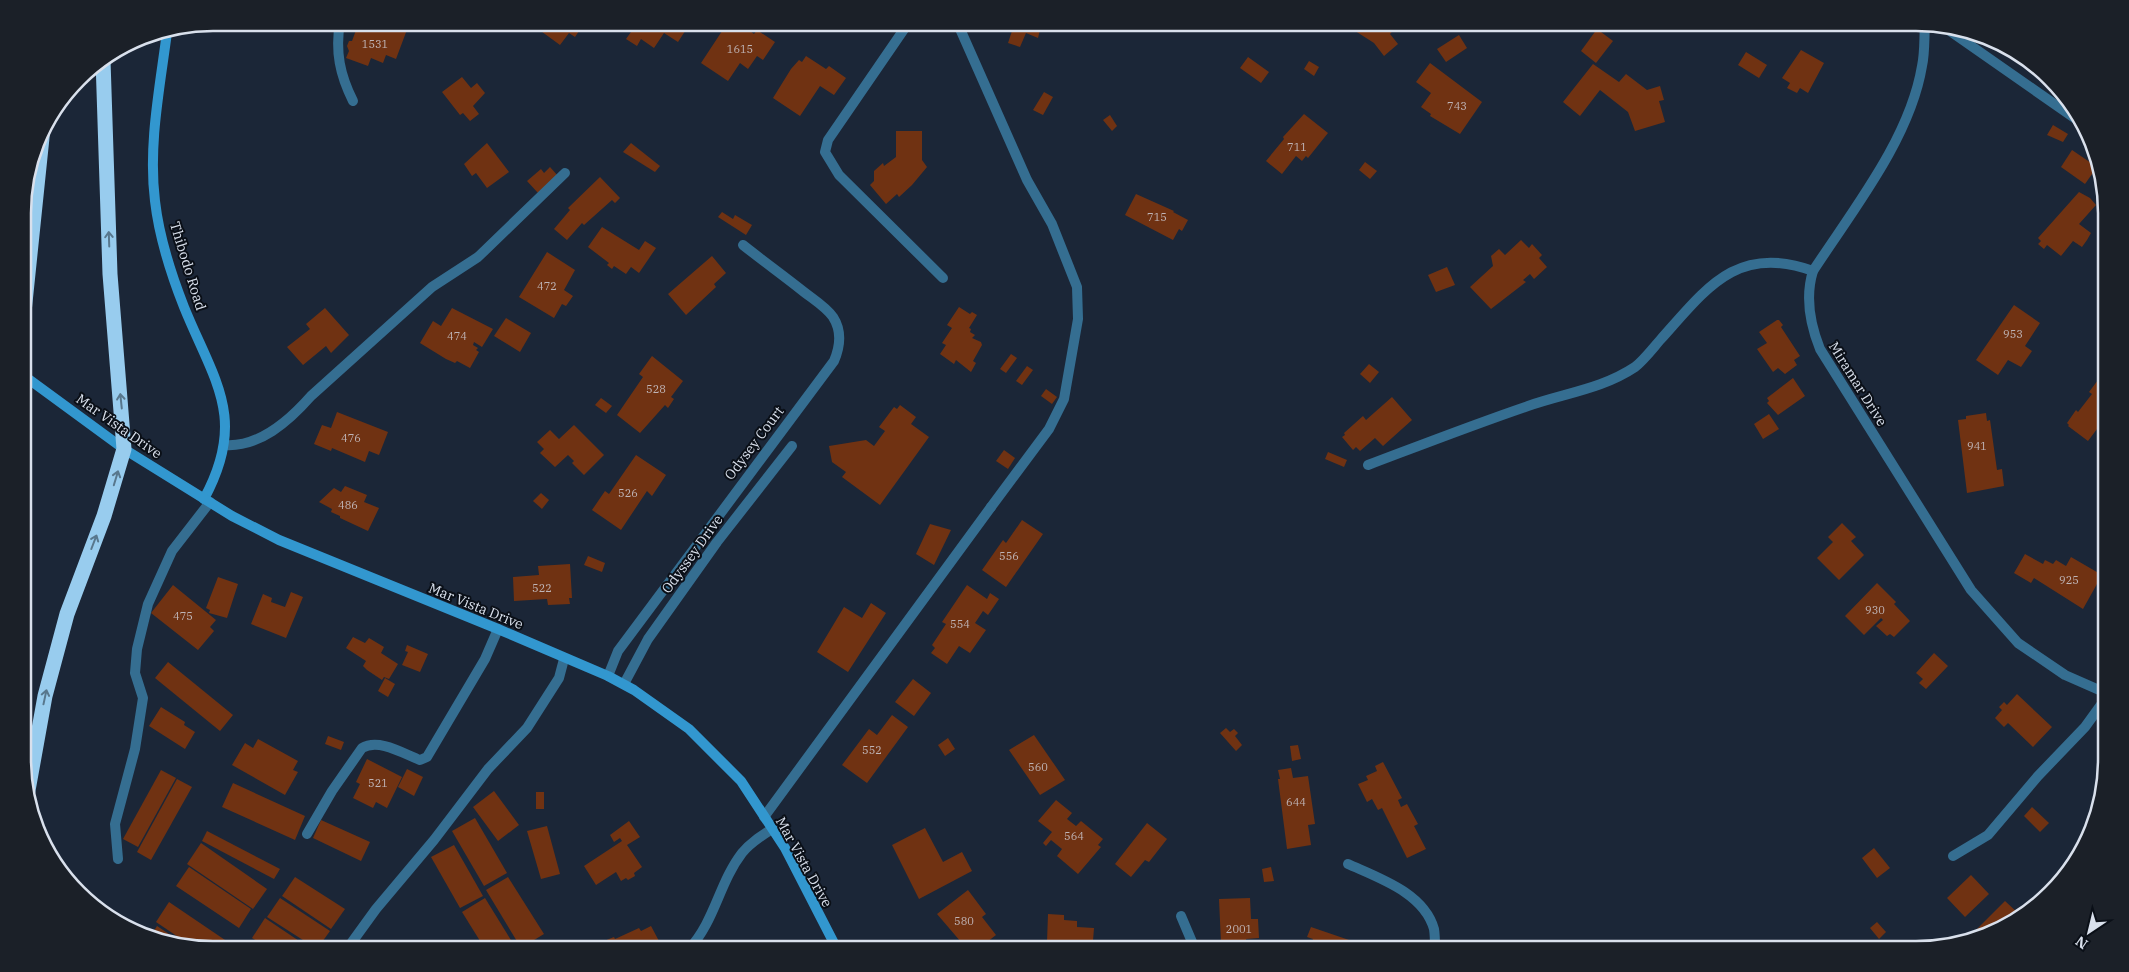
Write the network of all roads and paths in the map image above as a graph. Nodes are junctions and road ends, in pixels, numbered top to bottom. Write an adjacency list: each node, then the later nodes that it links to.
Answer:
1 (339, 31): 8 (street)
2 (903, 31): 15 (street)
3 (961, 31): 29 (street)
4 (1924, 32): 14 (street, Miramar Drive)
5 (1957, 36): 9 (street)
6 (166, 37): 17 (street, Thibodo Road)
7 (103, 68): 19 (highway, one-way to 7)
8 (353, 101)
9 (2068, 113)
10 (40, 158): 12 (highway)
11 (565, 173): 17 (street)
12 (31, 244)
13 (743, 245): 24 (street, Odysey Court)
14 (1813, 271): 20 (street); 26 (street, Miramar Drive)
15 (943, 278)
16 (31, 381): 19 (street, Mar Vista Drive)
17 (224, 445): 21 (street, Thibodo Road)
18 (792, 446): 25 (street, Odyssey Drive)
19 (124, 449): 21 (street, Mar Vista Drive); 28 (highway, one-way to 19)
20 (1368, 465)
21 (207, 500): 22 (street, Mar Vista Drive); 33 (street)
22 (498, 629): 23 (street, Mar Vista Drive); 31 (street)
23 (564, 659): 24 (street, Mar Vista Drive); 36 (street)
24 (608, 676): 25 (street, Mar Vista Drive)
25 (624, 684): 29 (street, Mar Vista Drive)
26 (2098, 689)
27 (2098, 709): 32 (street)
28 (32, 772)
29 (764, 817): 30 (street, Mar Vista Drive)
30 (772, 829): 37 (street); 38 (street, Mar Vista Drive)
31 (307, 834)
32 (1954, 856)
33 (118, 859)
34 (1348, 864): 40 (street)
35 (1181, 916): 39 (street)
36 (354, 941)
37 (695, 941)
38 (833, 941)
39 (1192, 941)
40 (1435, 941)

